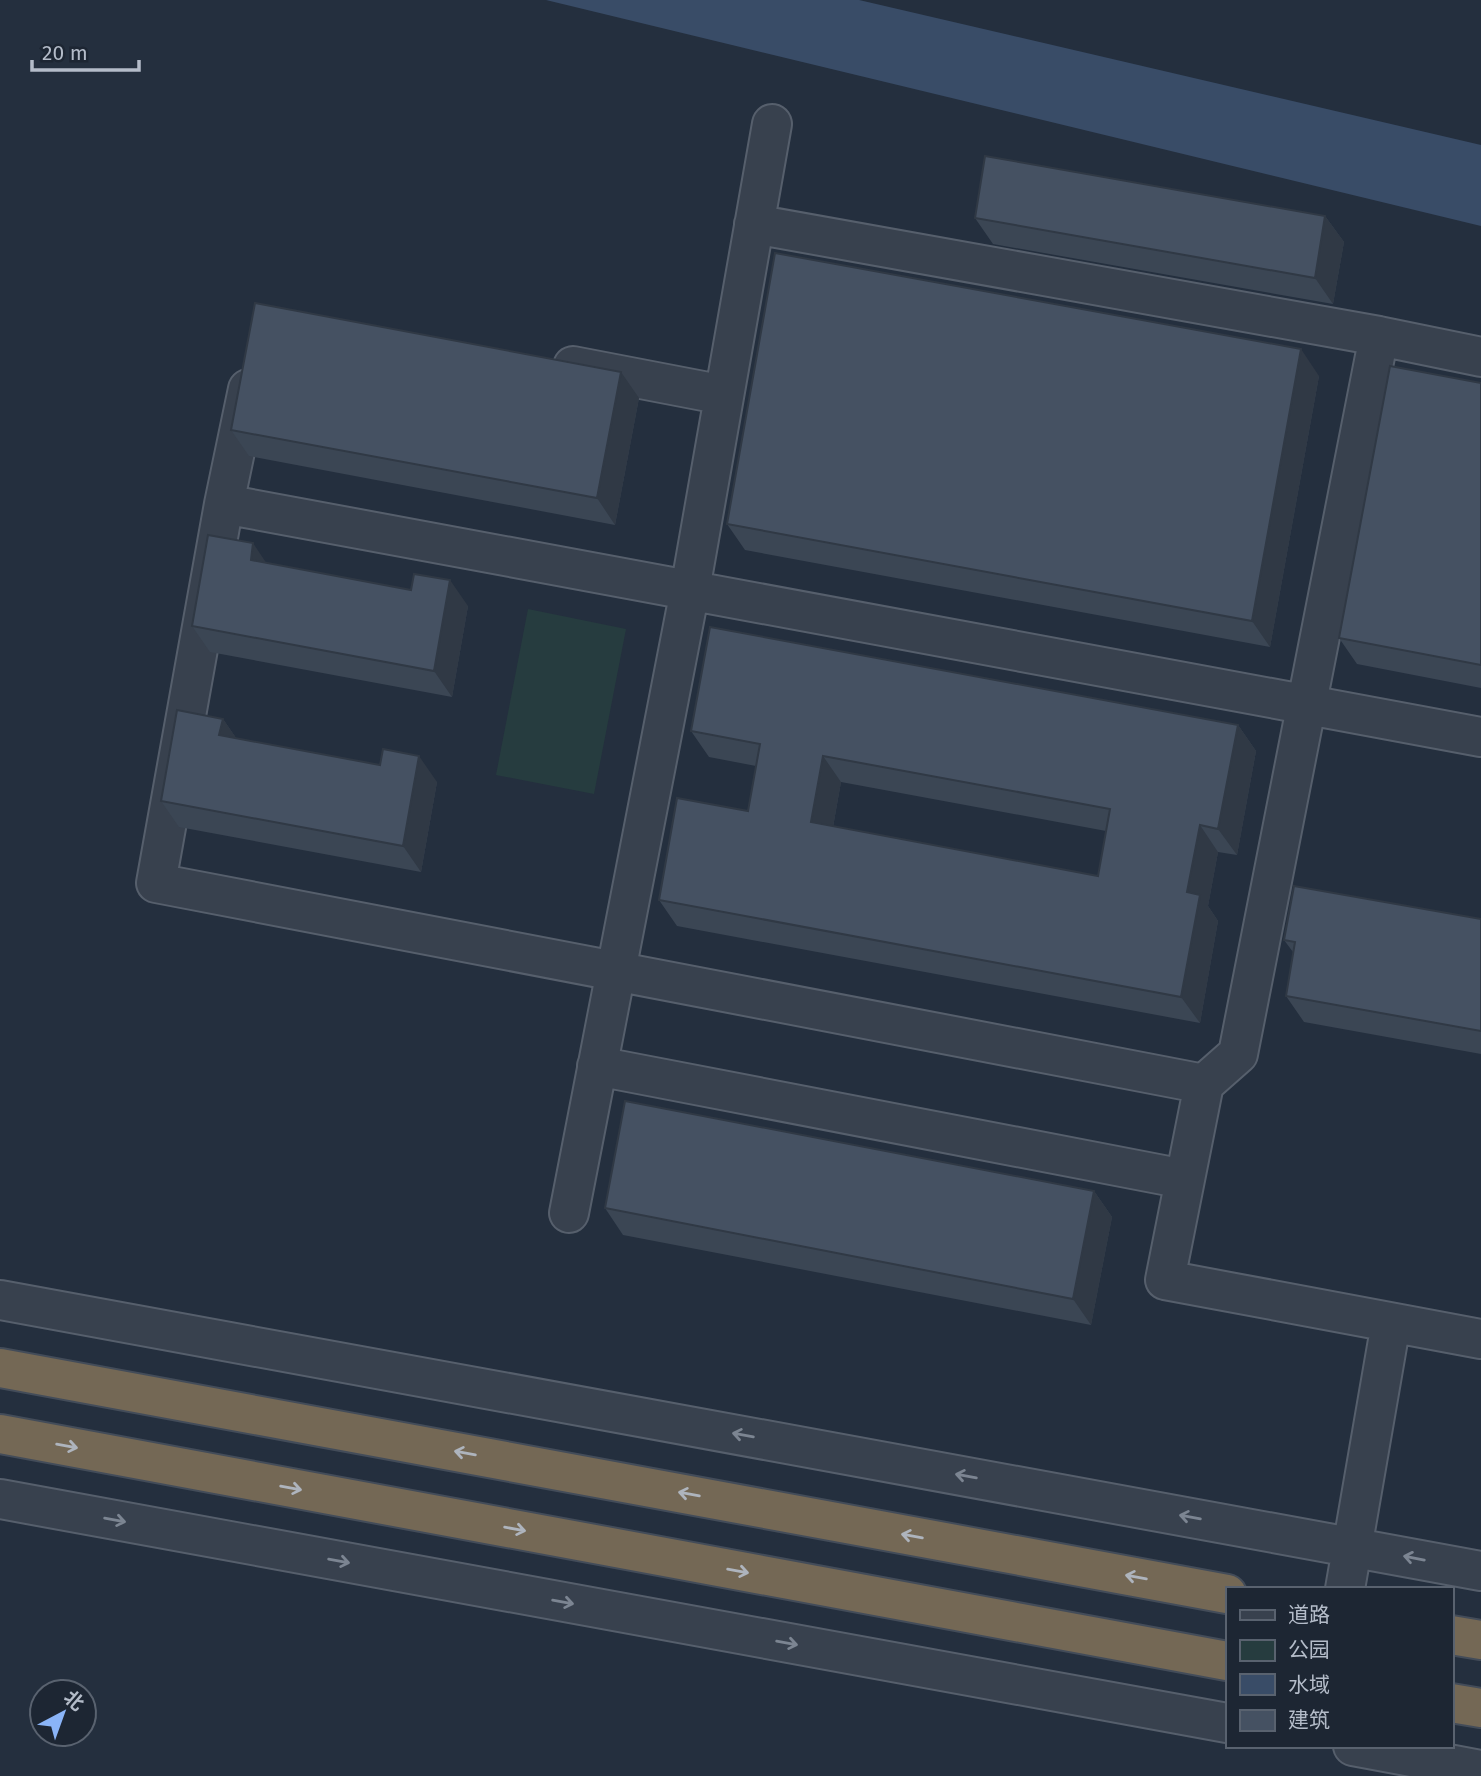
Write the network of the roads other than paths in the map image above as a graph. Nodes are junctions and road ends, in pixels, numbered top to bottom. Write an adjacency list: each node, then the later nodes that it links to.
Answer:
1 (772, 124): 2 (street)
2 (754, 224): 3 (street); 7 (street)
3 (1379, 336): 4 (street); 10 (street)
4 (1481, 357)
5 (535, 359): 7 (street)
6 (253, 360): 8 (street)
7 (724, 395): 9 (street)
8 (224, 504): 9 (street); 12 (street)
9 (690, 590): 10 (street); 12 (street)
10 (1306, 705): 11 (street); 14 (street)
11 (1481, 737)
12 (615, 969): 13 (street); 14 (street)
13 (597, 1066): 15 (street); 16 (street)
14 (1204, 1084): 15 (street)
15 (1184, 1179): 18 (street)
16 (569, 1213)
17 (0, 1300): 23 (street, one-way to 17)
18 (1391, 1323): 19 (street); 23 (street)
19 (1481, 1339)
20 (0, 1367): 26 (highway, one-way to 20)
21 (0, 1434): 29 (highway, one-way to 29)
22 (0, 1499): 32 (street, one-way to 32)
23 (1352, 1547): 24 (street, one-way to 23); 25 (street)
24 (1481, 1571)
25 (1345, 1587)
26 (1226, 1594)
27 (1453, 1635): 28 (highway)
28 (1481, 1640)
29 (1226, 1661)
30 (1453, 1703): 31 (highway)
31 (1481, 1708)
32 (1226, 1723)
33 (1364, 1748): 34 (street)
34 (1481, 1770)

